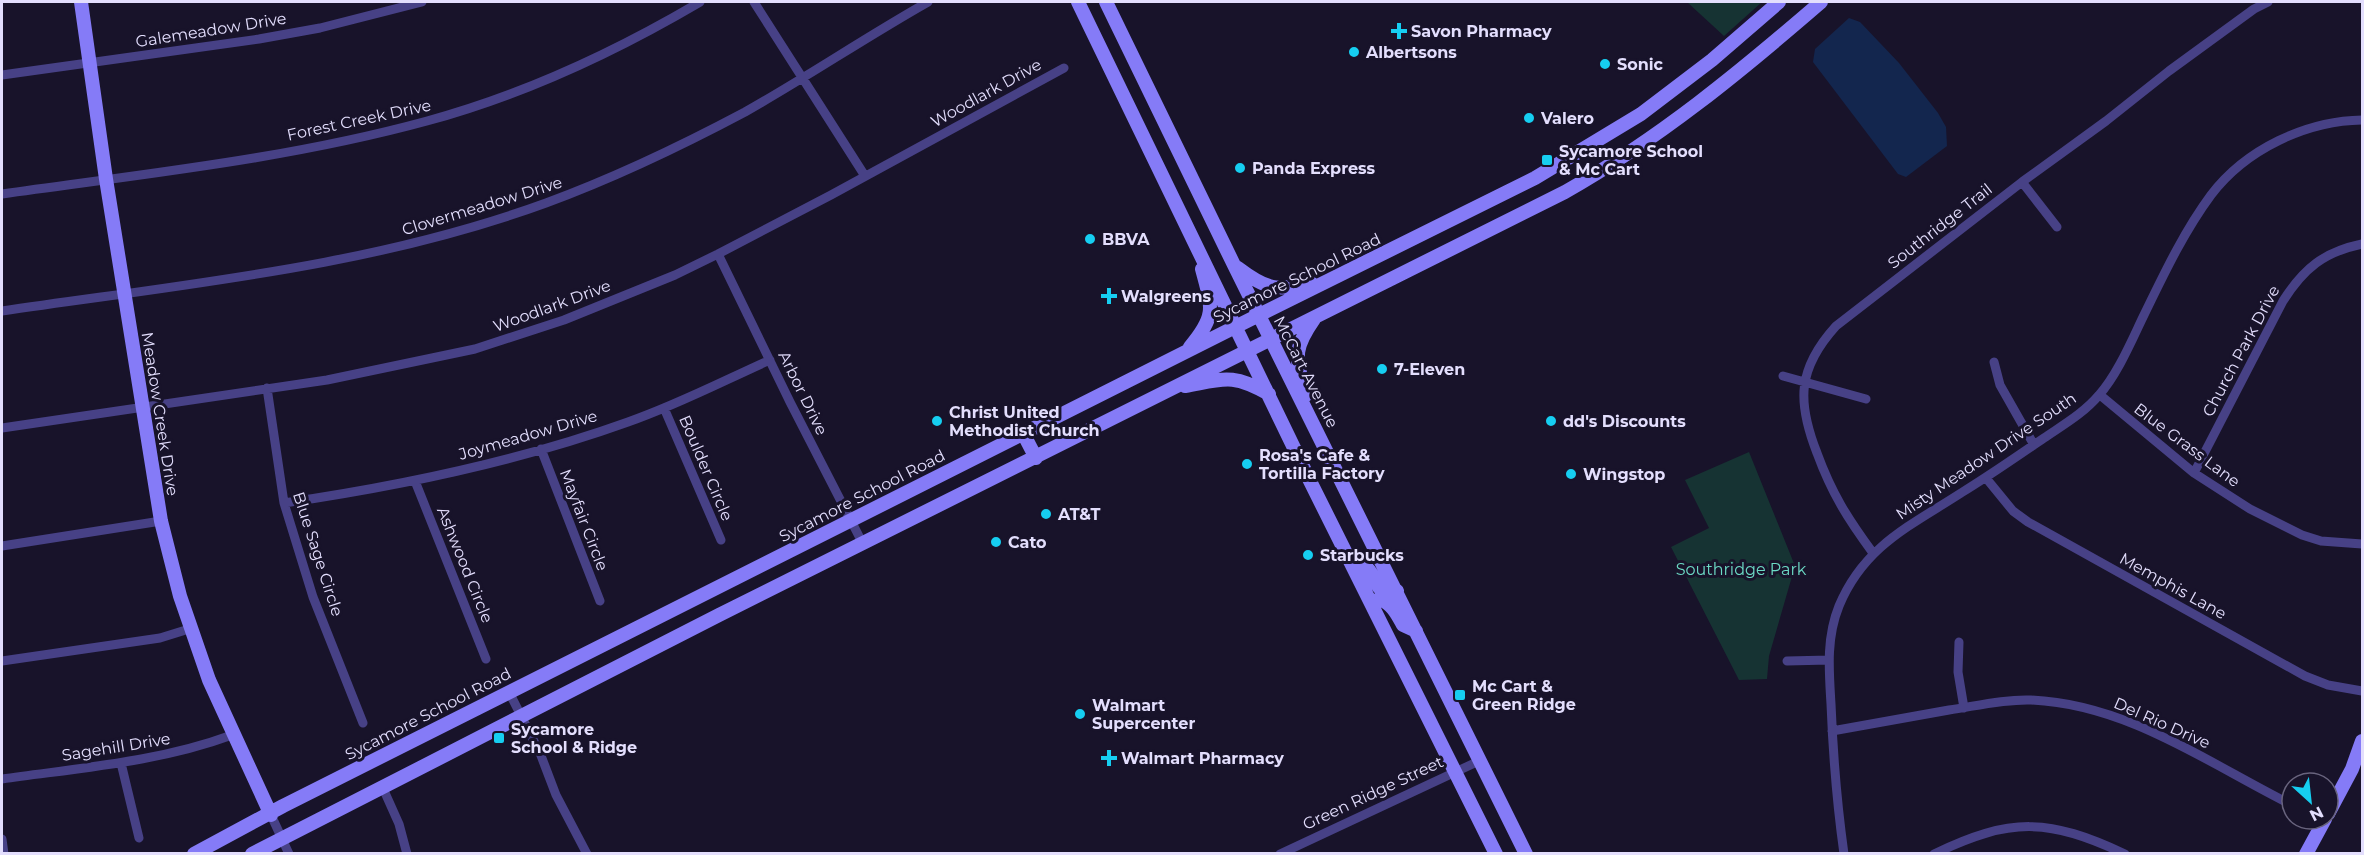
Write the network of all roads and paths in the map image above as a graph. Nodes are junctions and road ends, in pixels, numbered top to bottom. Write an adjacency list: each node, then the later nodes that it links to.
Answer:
1 (81, 2): 11 (main road, Meadow Creek Drive)
2 (422, 2): 11 (street, Galemeadow Drive)
3 (700, 2): 21 (street, Forest Creek Drive)
4 (754, 2): 14 (street)
5 (928, 2): 14 (street, Clovermeadow Drive)
6 (1078, 2): 19 (main road)
7 (1106, 2): 18 (main road, McCart Avenue)
8 (1779, 2): 15 (main road, Sycamore School Road)
9 (1821, 2): 16 (main road)
10 (2268, 2): 22 (street, Southridge Trail)
11 (90, 63): 13 (street, Galemeadow Drive); 21 (main road, Meadow Creek Drive)
12 (1064, 68): 20 (street, Woodlark Drive)
13 (2, 75)
14 (802, 77): 20 (street); 32 (street, Clovermeadow Drive)
15 (1676, 89): 16 (main road); 24 (main road, Sycamore School Road)
16 (1692, 110): 28 (main road)
17 (2362, 120): 47 (street, Misty Meadow Drive South)
18 (1168, 129): 19 (main road); 30 (main road, McCart Avenue)
19 (1147, 141): 26 (main road)
20 (865, 176): 29 (street, Woodlark Drive)
21 (106, 179): 23 (street, Forest Creek Drive); 32 (main road, Meadow Creek Drive)
22 (2022, 182): 25 (street); 43 (street, Southridge Trail)
23 (2, 194)
24 (1445, 224): 28 (main road); 31 (main road, Sycamore School Road)
25 (2057, 227)
26 (1194, 238): 36 (main road); 39 (main road)
27 (2362, 244): 57 (street, Church Park Drive)
28 (1455, 247): 35 (main road)
29 (718, 254): 40 (street, Arbor Drive); 44 (street, Woodlark Drive)
30 (1234, 265): 31 (main road); 34 (main road, McCart Avenue)
31 (1334, 278): 34 (main road, Sycamore School Road)
32 (124, 293): 33 (street, Clovermeadow Drive); 49 (main road, Meadow Creek Drive)
33 (2, 311)
34 (1259, 315): 36 (main road, Sycamore School Road); 37 (main road, McCart Avenue)
35 (1315, 318): 37 (main road); 51 (main road)
36 (1236, 326): 38 (main road); 39 (main road, Sycamore School Road)
37 (1271, 339): 38 (main road); 51 (main road, McCart Avenue)
38 (1247, 350): 45 (main road); 46 (main road)
39 (1187, 351): 53 (main road, Sycamore School Road)
40 (770, 360): 50 (street, Joymeadow Drive); 61 (street, Arbor Drive)
41 (1994, 362): 54 (street)
42 (1783, 376): 43 (street)
43 (1805, 382): 48 (street); 67 (street, Southridge Trail)
44 (267, 388): 49 (street, Woodlark Drive); 60 (street, Blue Sage Circle)
45 (1171, 388): 46 (main road); 56 (main road)
46 (1269, 394): 68 (main road)
47 (2100, 395): 54 (street, Misty Meadow Drive South); 57 (street, Blue Grass Lane)
48 (1866, 399)
49 (142, 406): 52 (street, Woodlark Drive); 62 (main road, Meadow Creek Drive)
50 (664, 408): 55 (street, Joymeadow Drive); 63 (street, Boulder Circle)
51 (1309, 415): 69 (main road, McCart Avenue)
52 (2, 428)
53 (1023, 433): 56 (main road); 61 (main road, Sycamore School Road)
54 (2034, 445): 58 (street, Misty Meadow Drive South)
55 (541, 449): 59 (street, Joymeadow Drive); 71 (street, Mayfair Circle)
56 (1036, 458): 64 (main road)
57 (2194, 473): 65 (street, Blue Grass Lane)
58 (1986, 478): 67 (street, Misty Meadow Drive South); 81 (street, Memphis Lane)
59 (415, 481): 60 (street, Joymeadow Drive); 77 (street, Ashwood Circle)
60 (284, 503): 85 (street, Blue Sage Circle)
61 (851, 520): 64 (street, Arbor Drive); 70 (main road, Sycamore School Road)
62 (161, 521): 66 (street); 74 (main road, Meadow Creek Drive)
63 (721, 540)
64 (863, 544): 73 (main road)
65 (2362, 544)
66 (2, 546)
67 (1874, 553): 78 (street, Misty Meadow Drive South)
68 (1350, 558): 69 (main road); 72 (main road)
69 (1397, 591): 75 (main road, McCart Avenue)
70 (704, 594): 73 (main road); 82 (main road, Sycamore School Road)
71 (600, 601)
72 (1372, 602): 75 (main road); 91 (main road)
73 (715, 617): 84 (main road)
74 (189, 628): 79 (street); 87 (main road, Meadow Creek Drive)
75 (1416, 631): 89 (main road, McCart Avenue)
76 (1959, 642): 83 (street)
77 (486, 659)
78 (1829, 660): 80 (street); 86 (street, Misty Meadow Drive South)
79 (2, 661)
80 (1787, 661)
81 (2362, 691)
82 (509, 692): 84 (street); 96 (main road, Sycamore School Road)
83 (1964, 708): 86 (street, Del Rio Drive); 95 (street, Del Rio Drive)
84 (520, 716): 93 (main road); 106 (street)
85 (363, 723)
86 (1832, 731): 110 (street, Misty Meadow Drive South)
87 (232, 735): 90 (street, Sagehill Drive); 96 (main road, Meadow Creek Drive)
88 (2362, 741): 94 (main road)
89 (1479, 761): 91 (street, Green Ridge Street); 109 (main road, McCart Avenue)
90 (121, 763): 92 (street, Sagehill Drive); 98 (street)
91 (1455, 770): 107 (street, Green Ridge Street); 108 (main road)
92 (2, 779)
93 (382, 786): 99 (main road); 105 (street)
94 (2340, 791)
95 (2280, 799)
96 (271, 815): 99 (street); 102 (main road, Sycamore School Road)
97 (2318, 831): 113 (main road)
98 (139, 838)
99 (282, 838): 103 (main road); 104 (street)
100 (2, 839): 101 (street)
101 (4, 854)
102 (194, 854)
103 (252, 854)
104 (289, 854)
105 (407, 854)
106 (587, 854)
107 (1280, 854)
108 (1496, 854)
109 (1526, 854)
110 (1844, 854)
111 (1934, 854): 112 (street)
112 (2125, 854)
113 (2306, 854)

